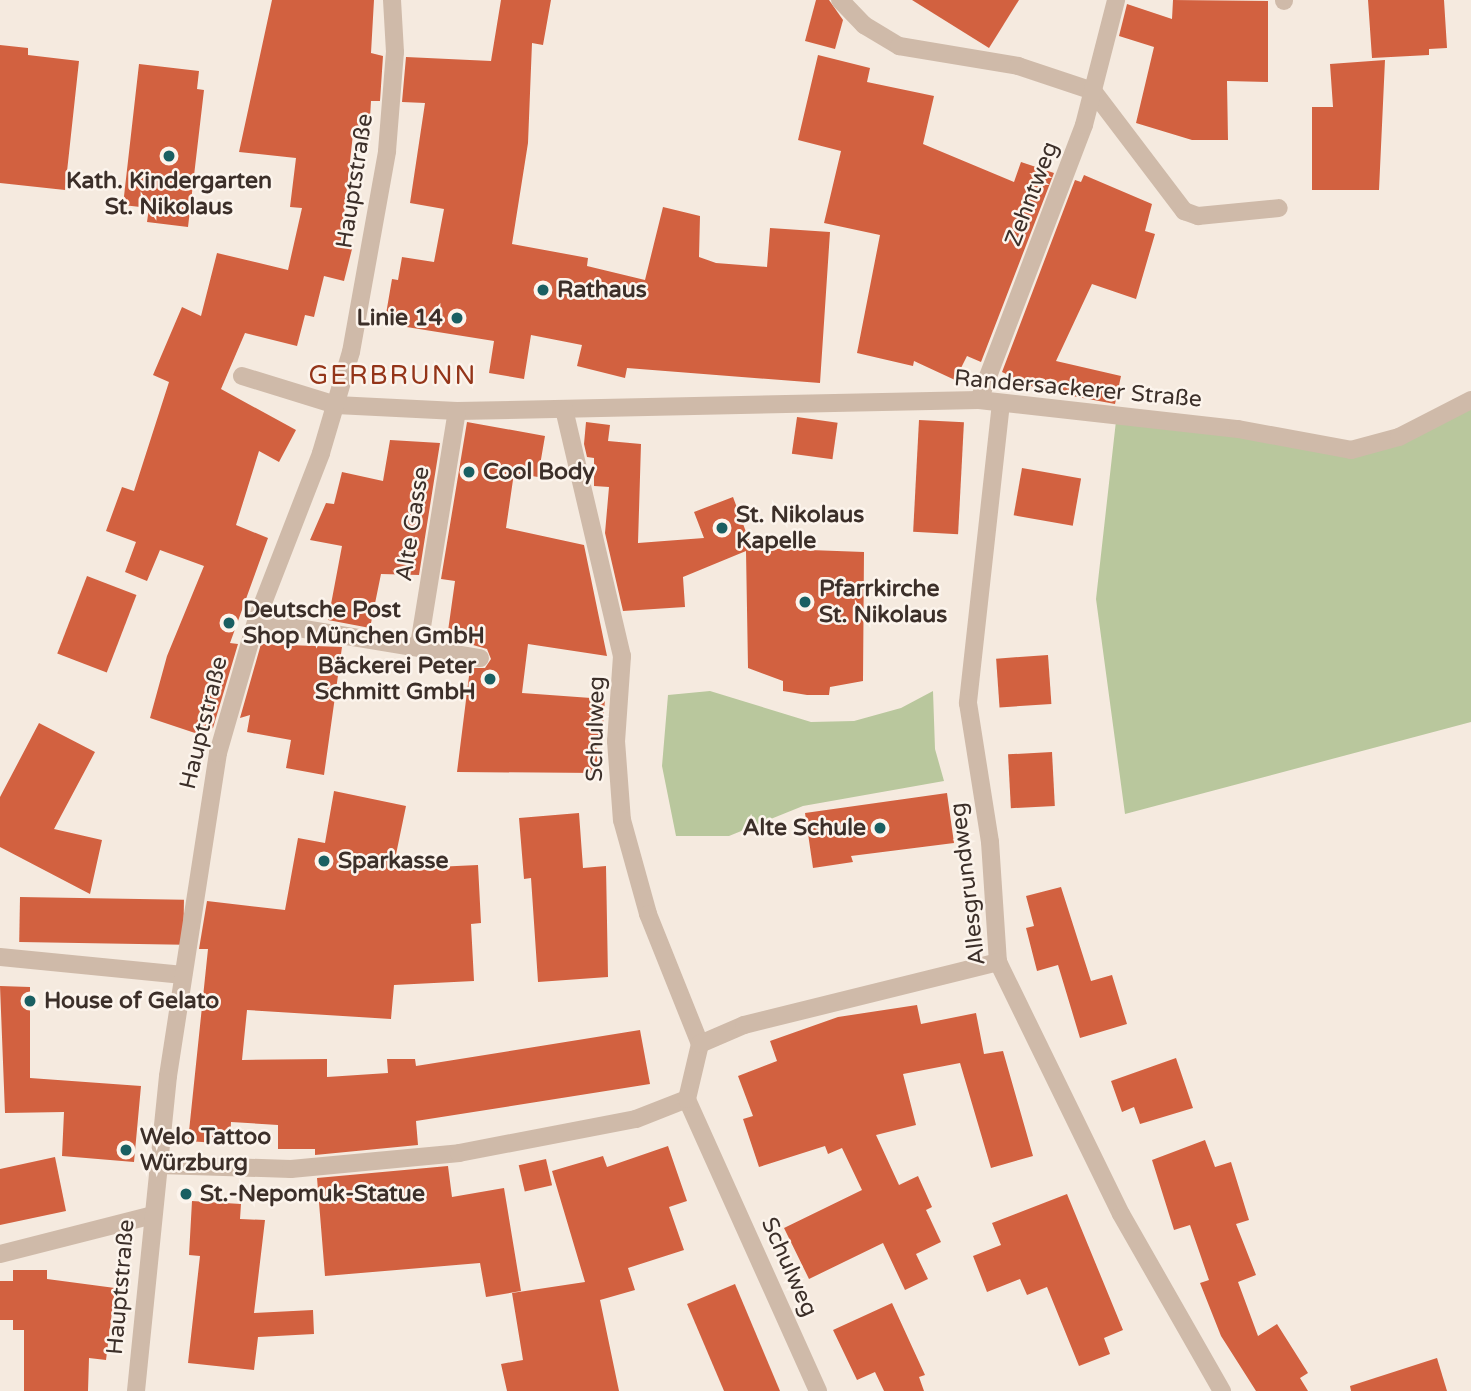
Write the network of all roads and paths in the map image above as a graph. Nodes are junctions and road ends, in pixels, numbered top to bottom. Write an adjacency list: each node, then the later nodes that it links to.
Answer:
1 (392, 0): 10 (street, Hauptstraße)
2 (840, 0): 4 (street)
3 (1116, 0): 4 (street, Zehntweg)
4 (1093, 91): 5 (street); 7 (street, Zehntweg)
5 (1279, 208)
6 (242, 376): 10 (street, Randersackerer Straße)
7 (979, 400): 9 (street, Randersackerer Straße); 11 (street, Randersackerer Straße)
8 (1471, 400): 9 (street, Randersackerer Straße)
9 (1002, 404): 17 (street, Allesgrundweg)
10 (336, 405): 12 (street, Randersackerer Straße); 13 (street, Hauptstraße)
11 (564, 409): 12 (street, Randersackerer Straße); 19 (street, Schulweg)
12 (457, 411): 14 (street, Alte Gasse)
13 (256, 621): 14 (street); 18 (street, Hauptstraße)
14 (419, 645): 15 (street)
15 (480, 657)
16 (0, 957): 18 (street)
17 (999, 962): 19 (street); 26 (street, Allesgrundweg)
18 (183, 975): 21 (street, Hauptstraße)
19 (700, 1044): 20 (street)
20 (687, 1100): 21 (street); 25 (street, Schulweg)
21 (158, 1165): 22 (street, Hauptstraße)
22 (153, 1215): 23 (street); 24 (street, Hauptstraße)
23 (0, 1254)
24 (136, 1391)
25 (818, 1391)
26 (1222, 1391)

